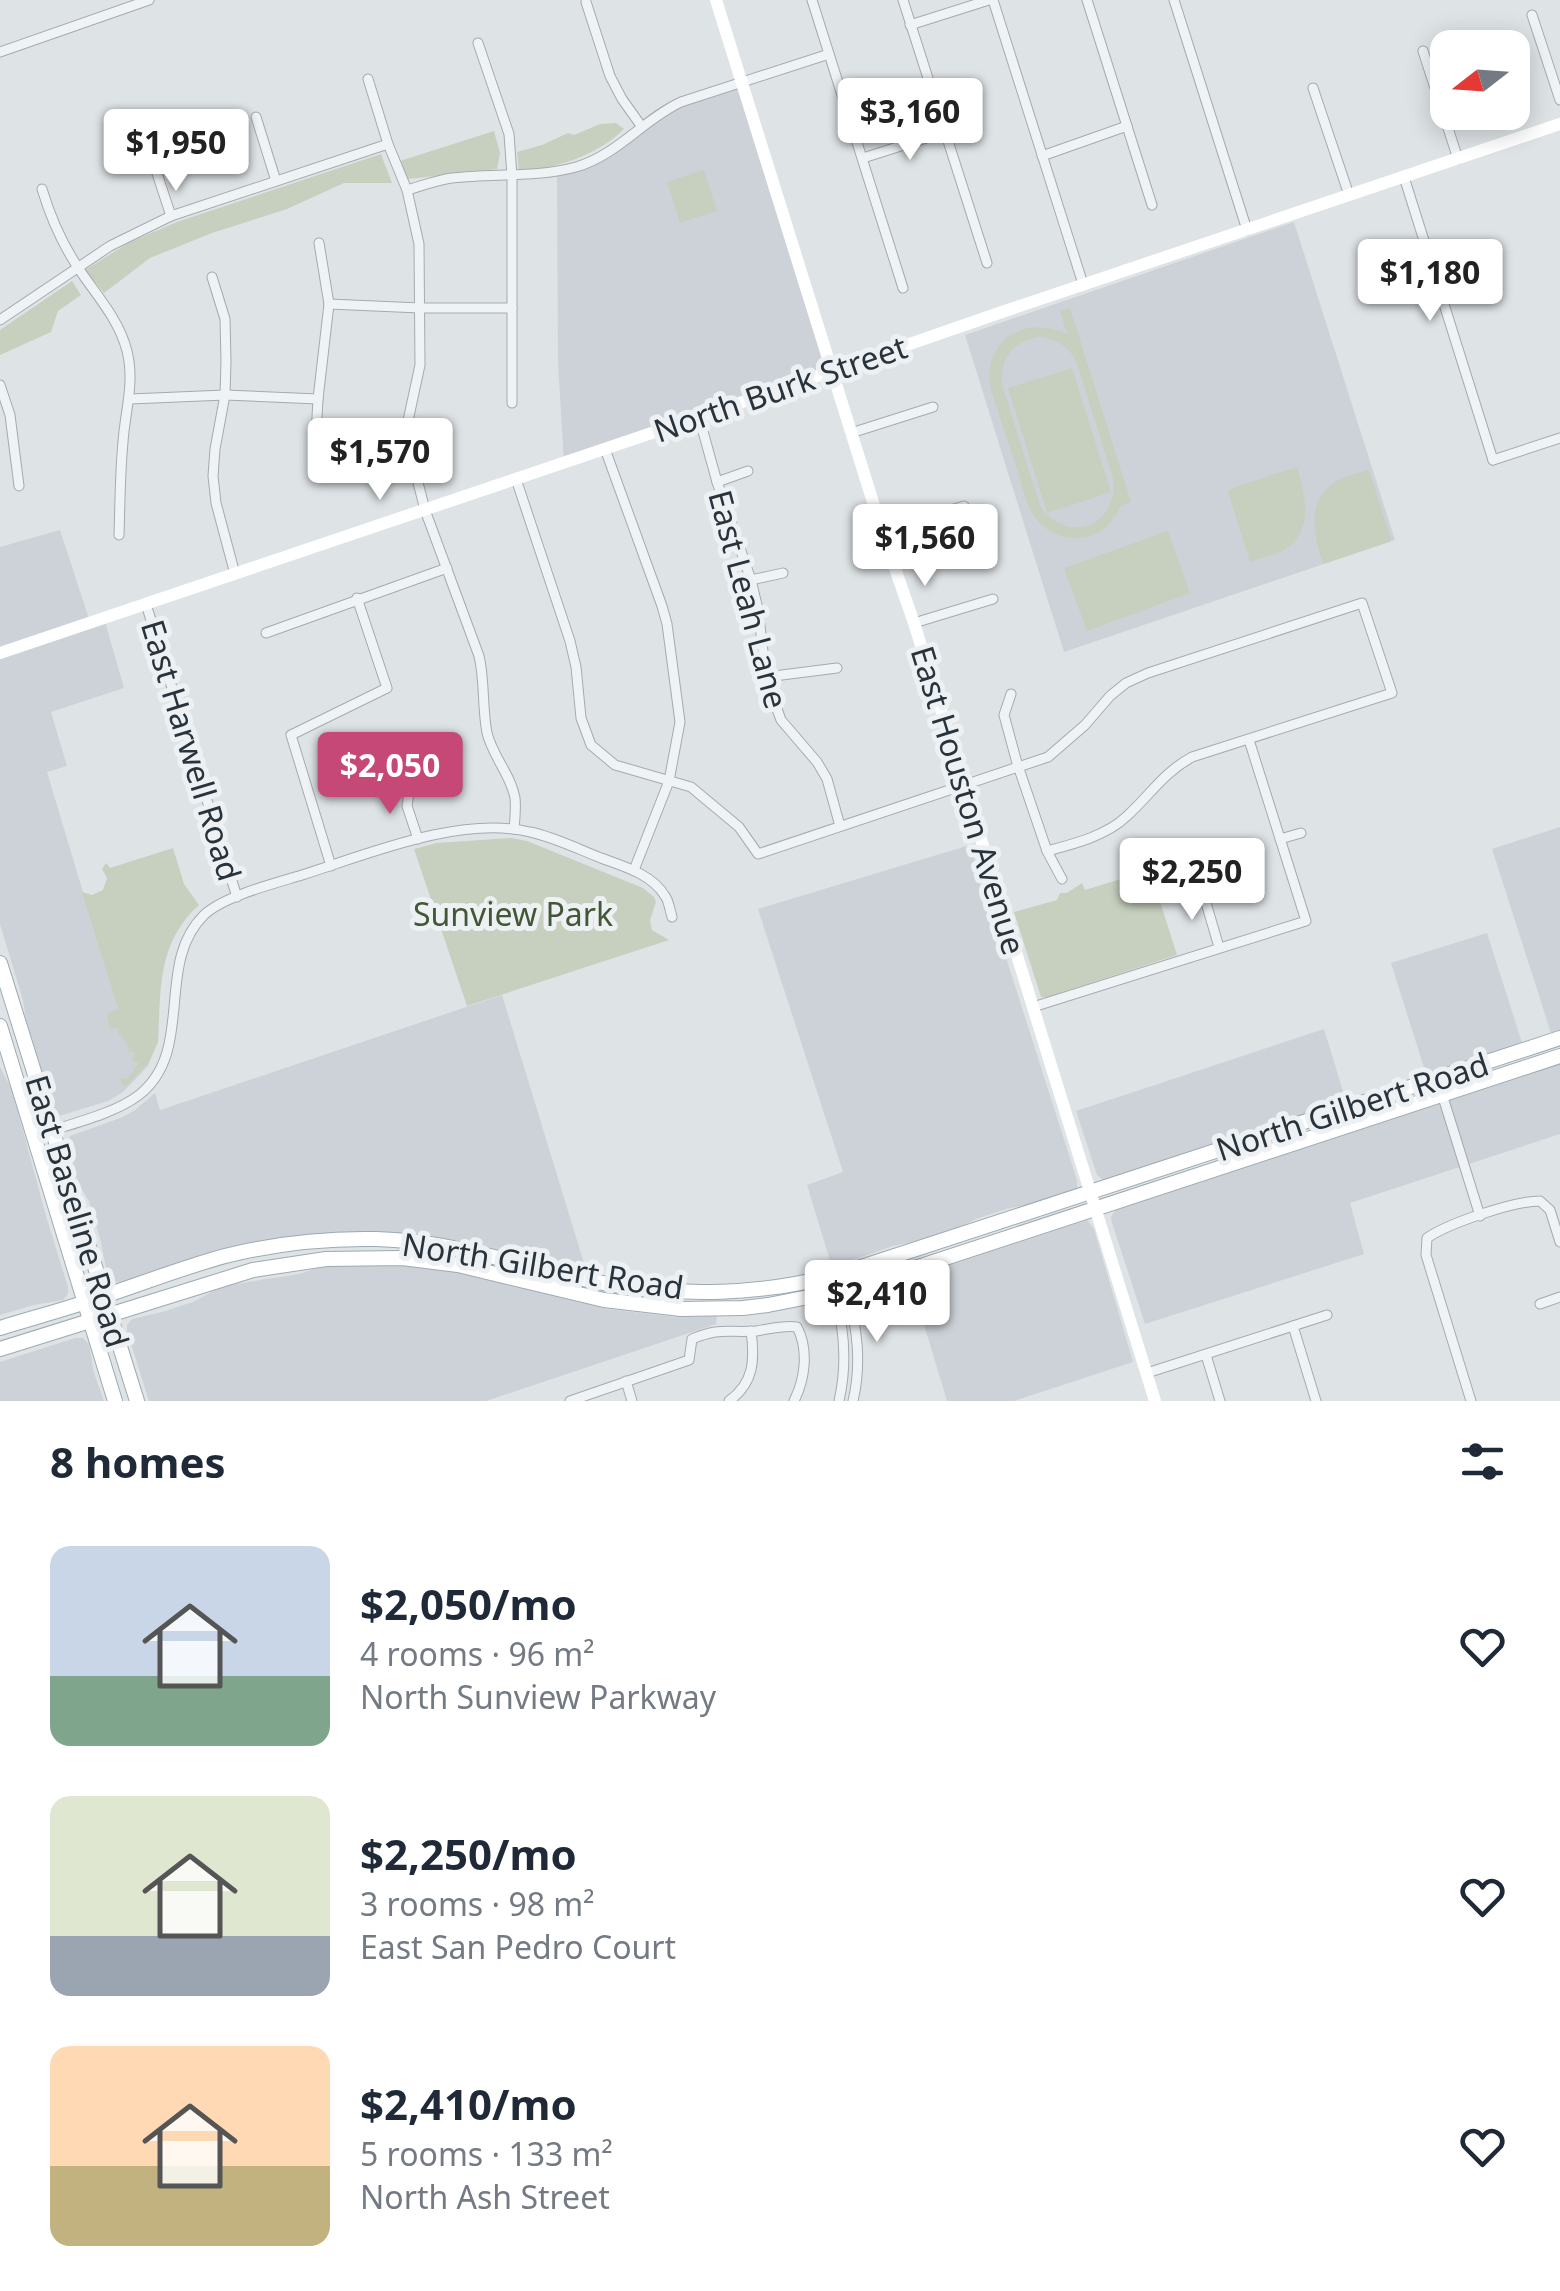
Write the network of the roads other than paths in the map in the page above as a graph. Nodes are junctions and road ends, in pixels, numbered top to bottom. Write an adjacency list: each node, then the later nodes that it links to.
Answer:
1 (112, 0): 10 (street)
2 (149, 0): 10 (street)
3 (716, 0): 18 (street, East Houston Avenue)
4 (812, 0): 16 (street)
5 (902, 0): 12 (street)
6 (991, 0): 12 (street); 28 (street)
7 (1087, 0): 24 (street)
8 (1174, 0): 39 (street)
9 (586, 2): 23 (street)
10 (116, 12): 15 (street)
11 (1532, 16): 20 (street)
12 (910, 25): 25 (street)
13 (478, 43): 31 (street)
14 (1423, 51): 30 (street)
15 (0, 52)
16 (829, 54): 18 (street); 29 (street)
17 (368, 79): 26 (street)
18 (742, 82): 23 (street); 50 (street, East Houston Avenue)
19 (1313, 88): 36 (street)
20 (1560, 100)
21 (256, 117): 33 (street)
22 (1560, 124): 30 (street, North Burk Street)
23 (642, 126): 31 (street)
24 (1126, 126): 28 (street); 37 (street)
25 (945, 132): 29 (street); 41 (street)
26 (388, 144): 33 (street); 35 (street)
27 (150, 152): 38 (street)
28 (1042, 156): 44 (street)
29 (863, 158): 45 (street)
30 (1458, 159): 32 (street, North Burk Street)
31 (512, 176): 35 (street); 48 (street)
32 (1404, 177): 36 (street, North Burk Street); 61 (street)
33 (276, 181): 38 (street)
34 (42, 189): 42 (street)
35 (407, 190): 47 (street)
36 (1348, 196): 39 (street, North Burk Street)
37 (1152, 205)
38 (171, 216): 42 (street)
39 (1247, 230): 44 (street, North Burk Street)
40 (319, 242): 46 (street)
41 (987, 263)
42 (78, 269): 49 (street); 53 (street)
43 (212, 276): 52 (street)
44 (1083, 284): 50 (street, North Burk Street)
45 (903, 288)
46 (329, 304): 47 (street); 54 (street)
47 (420, 308): 48 (street); 69 (street)
48 (512, 308): 55 (street)
49 (0, 320)
50 (832, 370): 57 (street, North Burk Street); 58 (street, East Houston Avenue)
51 (0, 385): 67 (street)
52 (225, 395): 53 (street); 54 (street); 74 (street)
53 (130, 399): 71 (street)
54 (318, 399): 62 (street)
55 (512, 403)
56 (933, 407): 58 (street)
57 (699, 417): 60 (street, North Burk Street); 66 (street, East Leah Lane)
58 (851, 432): 70 (street, East Houston Avenue)
59 (1560, 438): 61 (street)
60 (605, 449): 65 (street, North Burk Street); 87 (street)
61 (1493, 460): 64 (street)
62 (314, 470)
63 (748, 471): 66 (street)
64 (1486, 471)
65 (516, 479): 69 (street, North Burk Street); 87 (street)
66 (717, 482): 75 (street, East Leah Lane)
67 (19, 486)
68 (964, 506): 70 (street)
69 (425, 510): 72 (street); 74 (street, North Burk Street)
70 (882, 530): 79 (street, East Houston Avenue)
71 (119, 534)
72 (447, 568): 76 (street); 91 (street)
73 (783, 572): 75 (street)
74 (235, 574): 78 (street, North Burk Street)
75 (751, 580): 83 (street, East Leah Lane)
76 (358, 598): 80 (street); 96 (street)
77 (993, 599): 79 (street)
78 (146, 604): 81 (street, North Burk Street); 100 (street, East Harwell Road)
79 (914, 624): 88 (street, East Houston Avenue)
80 (266, 633)
81 (0, 653)
82 (837, 668): 83 (street)
83 (766, 676): 90 (street, East Leah Lane)
84 (1010, 694): 86 (street)
85 (1249, 740): 86 (street); 93 (street); 95 (street)
86 (1018, 767): 88 (street); 95 (street)
87 (669, 781): 90 (street); 97 (street)
88 (964, 785): 90 (street); 104 (street, East Houston Avenue)
89 (410, 792): 94 (street)
90 (840, 826)
91 (514, 829): 94 (street); 97 (street)
92 (1301, 833): 93 (street)
93 (1280, 838): 102 (street)
94 (418, 839): 96 (street)
95 (1047, 851): 98 (street)
96 (331, 866): 100 (street)
97 (634, 870): 101 (street)
98 (1062, 879)
99 (1201, 886): 102 (street)
100 (237, 897): 112 (street)
101 (672, 917)
102 (1220, 947): 104 (street)
103 (0, 964): 112 (main road, East Baseline Road)
104 (1033, 1008): 114 (street, East Houston Avenue)
105 (0, 1026): 113 (main road, East Baseline Road)
106 (1560, 1038): 108 (main road, North Gilbert Road)
107 (1560, 1056): 109 (main road, North Gilbert Road)
108 (1437, 1078): 109 (street); 110 (main road, North Gilbert Road)
109 (1442, 1094): 111 (main road, North Gilbert Road); 115 (street)
110 (1346, 1109): 111 (main road); 114 (main road, North Gilbert Road)
111 (1351, 1124): 114 (main road, North Gilbert Road)
112 (53, 1129): 113 (street); 121 (main road, East Baseline Road)
113 (34, 1136): 121 (main road, East Baseline Road)
114 (1094, 1200): 116 (main road, North Gilbert Road); 119 (main road, North Gilbert Road); 130 (street, East Houston Avenue)
115 (1480, 1216): 117 (street); 143 (street)
116 (306, 1242): 118 (main road); 121 (main road, North Gilbert Road)
117 (1560, 1242)
118 (307, 1260): 119 (main road, North Gilbert Road); 124 (main road, North Gilbert Road)
119 (841, 1292): 138 (street); 139 (street)
120 (1560, 1297): 122 (street)
121 (95, 1299): 124 (main road, East Baseline Road); 124 (main road, East Baseline Road); 126 (main road, North Gilbert Road)
122 (1540, 1304)
123 (1327, 1315): 125 (street)
124 (101, 1319): 128 (main road, North Gilbert Road); 132 (main road, East Baseline Road); 133 (main road, East Baseline Road)
125 (1294, 1326): 129 (street); 142 (street)
126 (0, 1328)
127 (750, 1331): 131 (street); 136 (street); 137 (street)
128 (0, 1349)
129 (1206, 1355): 130 (street); 141 (street)
130 (1147, 1374): 140 (street, East Houston Avenue)
131 (626, 1381): 134 (street); 135 (street)
132 (116, 1401)
133 (138, 1401)
134 (570, 1401)
135 (632, 1401)
136 (729, 1401)
137 (794, 1401)
138 (839, 1401)
139 (853, 1401)
140 (1155, 1401)
141 (1220, 1401)
142 (1316, 1401)
143 (1471, 1401)

